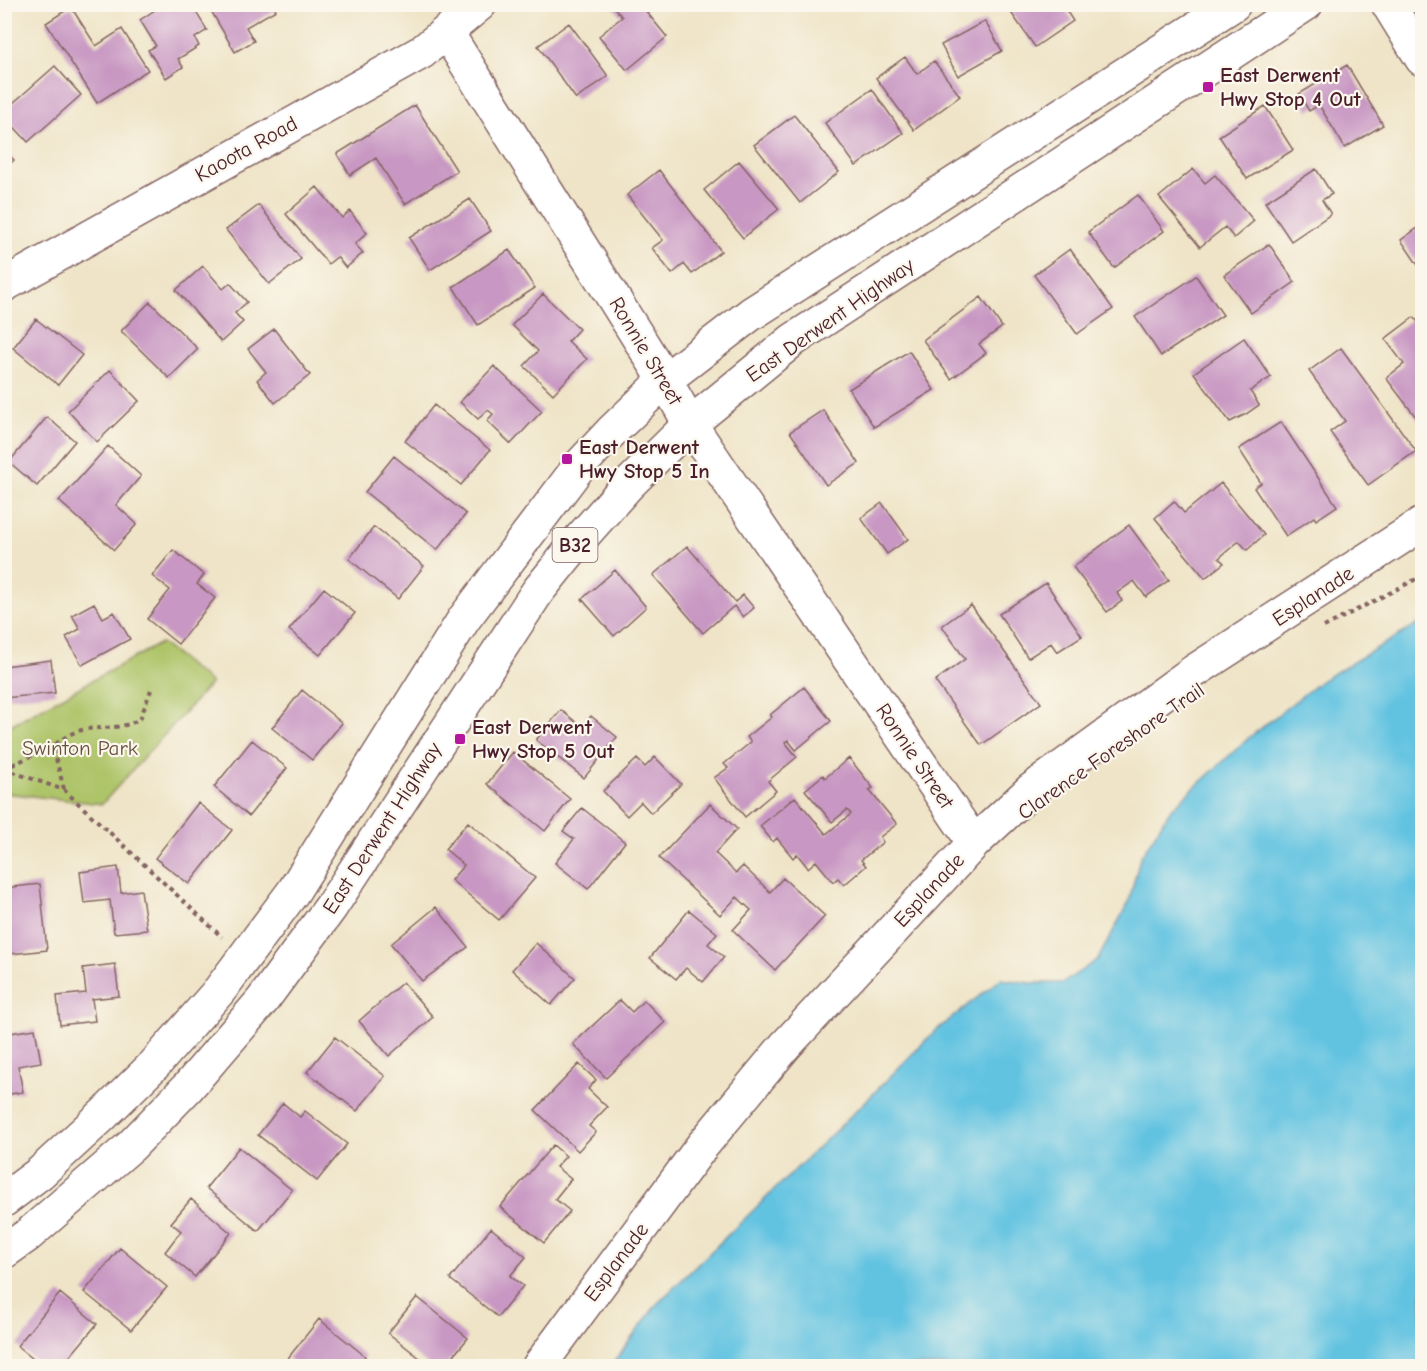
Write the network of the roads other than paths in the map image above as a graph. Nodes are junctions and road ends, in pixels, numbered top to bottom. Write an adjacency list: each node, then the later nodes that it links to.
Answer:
1 (480, 4): 5 (main road, Kaoota Road)
2 (1234, 4): 8 (main road, East Derwent Highway / B32)
3 (1306, 4): 9 (main road, East Derwent Highway / B32)
4 (1388, 4): 6 (main road)
5 (447, 33): 7 (main road, Kaoota Road); 8 (main road, Ronnie Street)
6 (1422, 59)
7 (4, 285)
8 (665, 380): 9 (main road, Ronnie Street); 12 (main road, East Derwent Highway / B32)
9 (690, 424): 11 (main road, Ronnie Street); 13 (main road, East Derwent Highway / B32)
10 (1422, 524): 11 (main road, Esplanade)
11 (974, 843): 14 (main road, Esplanade)
12 (4, 1200)
13 (4, 1252)
14 (539, 1366)

